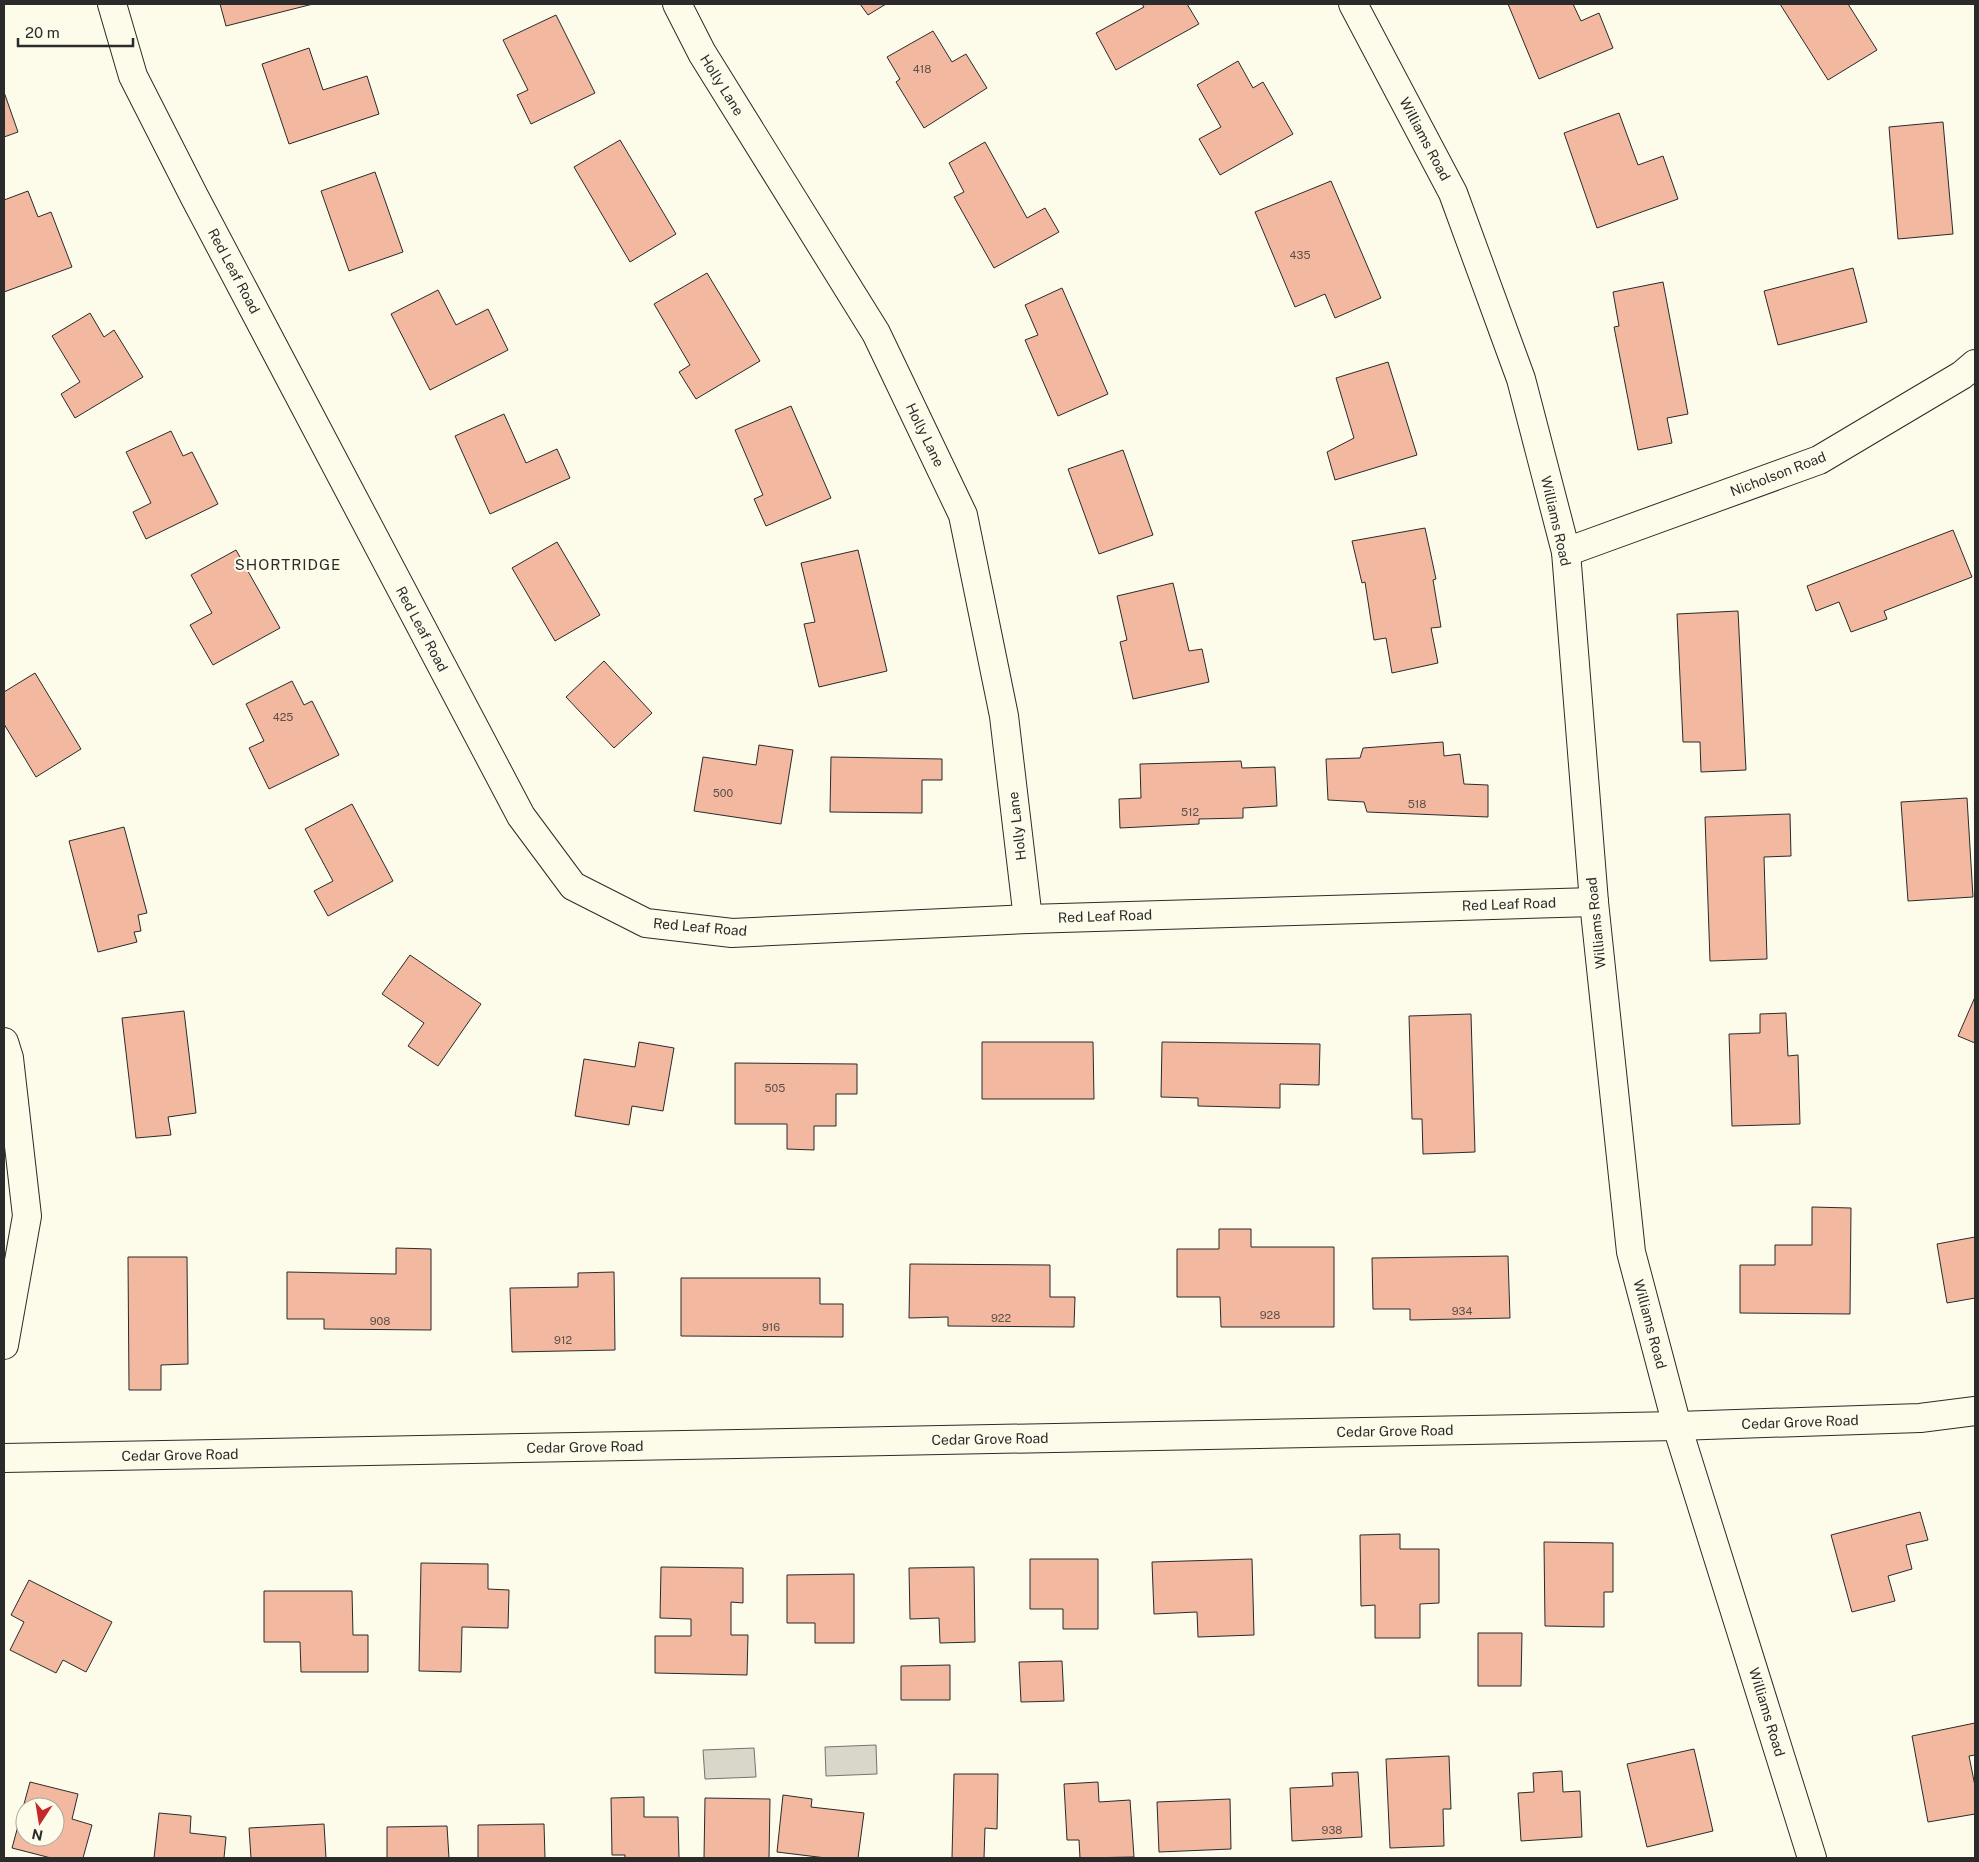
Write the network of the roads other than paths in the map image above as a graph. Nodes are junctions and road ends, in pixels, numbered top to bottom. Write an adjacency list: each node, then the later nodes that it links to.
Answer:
1 (112, 4): 7 (street, Red Leaf Road)
2 (677, 4): 7 (street, Holly Lane)
3 (1353, 4): 5 (street, Williams Road)
4 (1975, 364): 5 (street, Nicholson Road)
5 (1566, 552): 6 (street, Williams Road)
6 (1594, 902): 7 (street, Red Leaf Road); 11 (street, Williams Road)
7 (1028, 919)
8 (4, 1042): 9 (street)
9 (4, 1345)
10 (1975, 1411): 11 (street, Cedar Grove Road)
11 (1677, 1426): 12 (street, Cedar Grove Road); 13 (street, Williams Road)
12 (4, 1458)
13 (1812, 1858)

